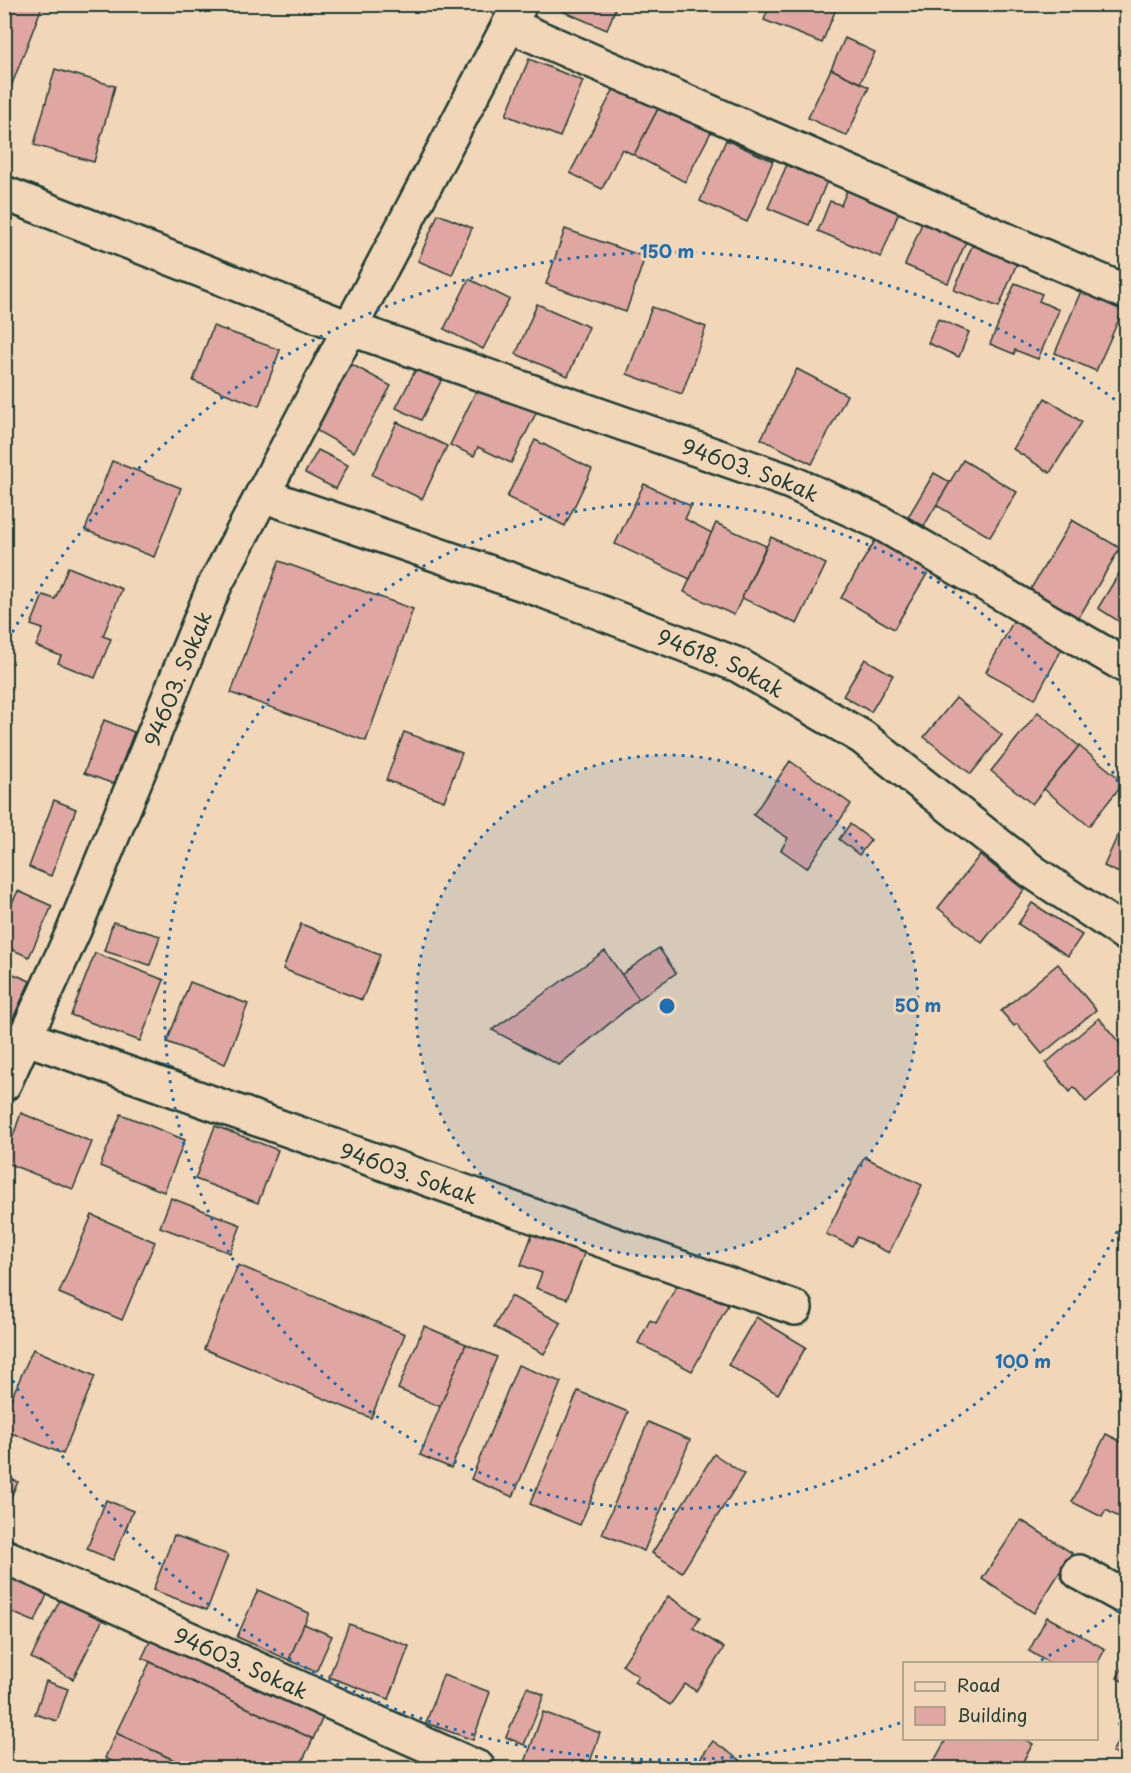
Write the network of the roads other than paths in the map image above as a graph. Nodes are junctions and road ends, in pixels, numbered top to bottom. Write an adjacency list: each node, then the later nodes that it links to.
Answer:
1 (515, 15): 3 (street, 94603. Sokak); 4 (street, 94603. Sokak)
2 (4, 193): 4 (street, 94603. Sokak)
3 (1126, 292)
4 (349, 328): 5 (street, 94603. Sokak); 6 (street, 94603. Sokak)
5 (262, 495): 7 (street, 94618. Sokak); 8 (street, 94603. Sokak)
6 (1126, 666)
7 (1126, 934)
8 (24, 1037): 9 (street, 94603. Sokak); 10 (street, 94603. Sokak)
9 (4, 1084)
10 (795, 1308)
11 (4, 1556): 14 (street, 94603. Sokak)
12 (1079, 1572): 13 (street)
13 (1126, 1598)
14 (478, 1768)

